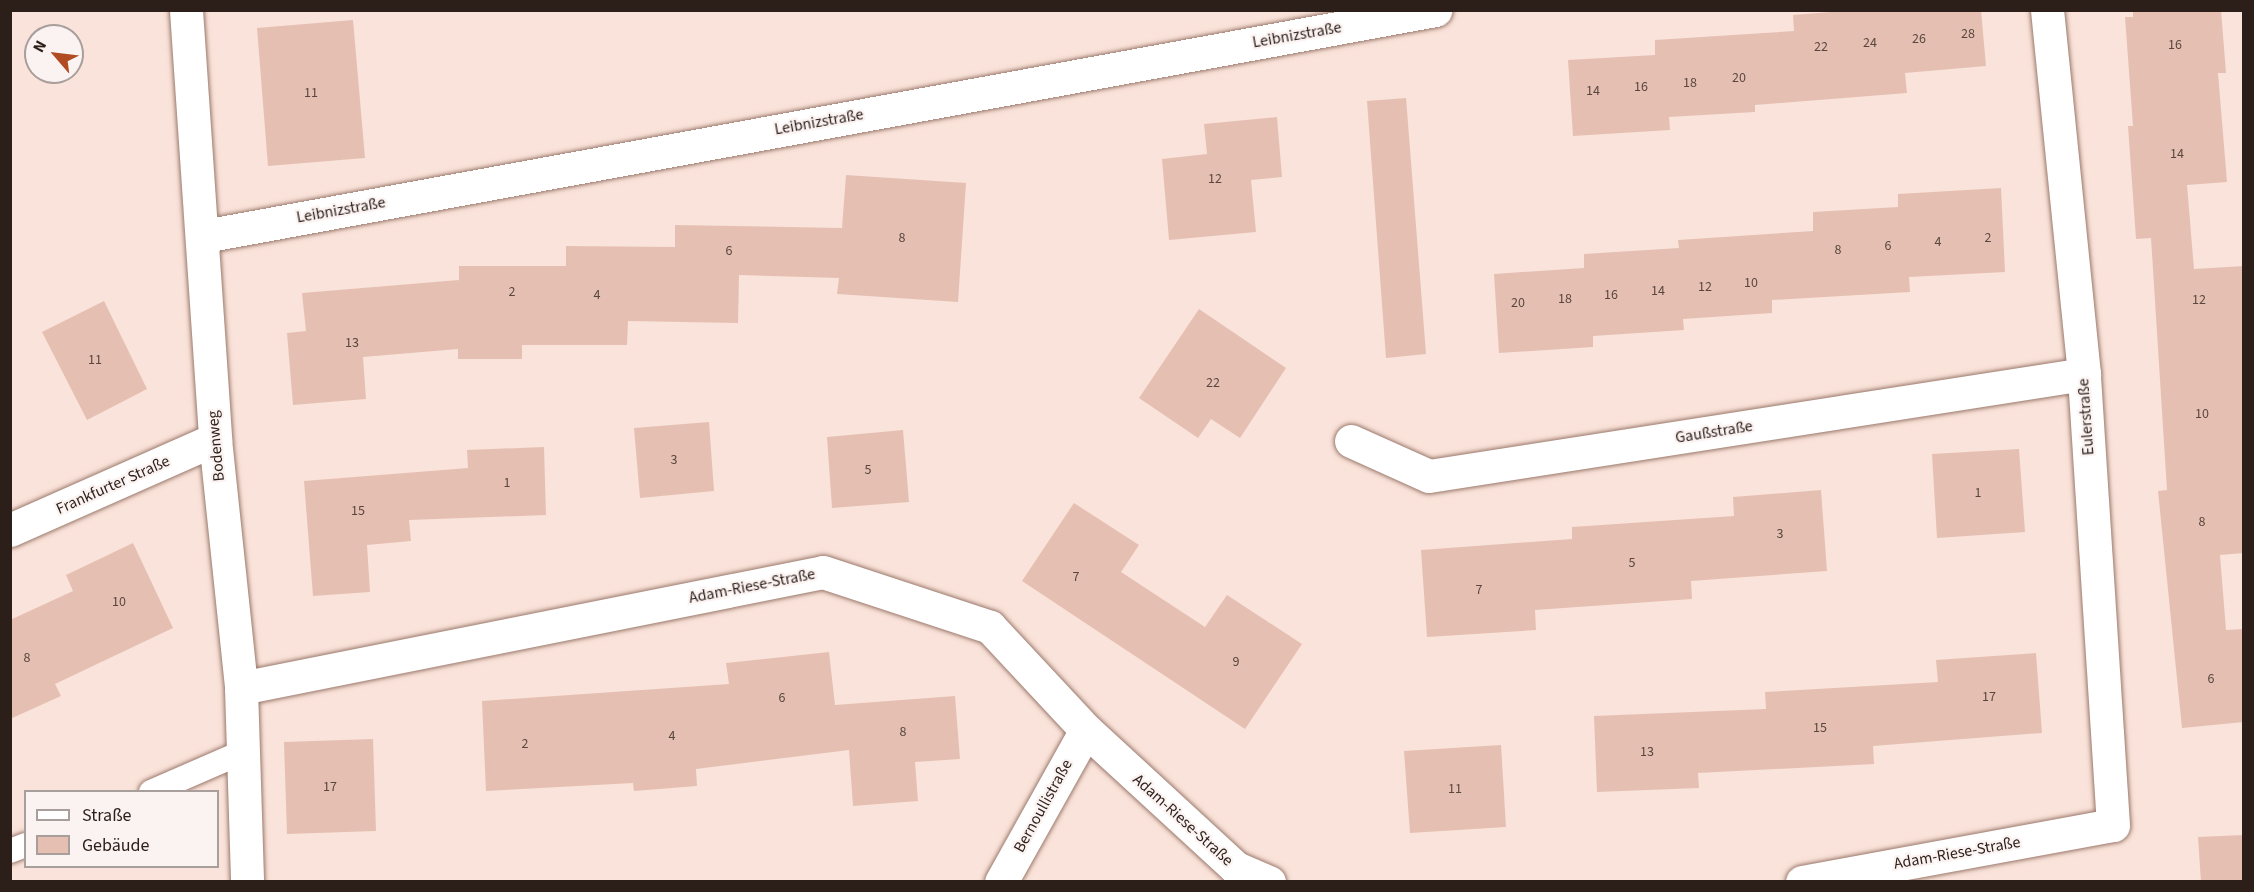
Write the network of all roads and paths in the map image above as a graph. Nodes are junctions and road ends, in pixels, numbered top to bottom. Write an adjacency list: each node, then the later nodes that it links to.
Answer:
1 (186, 10): 4 (street, Bodenweg)
2 (1435, 10): 4 (street, Leibnizstraße)
3 (2047, 10): 5 (street, Eulerstraße)
4 (204, 236): 6 (street, Bodenweg)
5 (2084, 374): 7 (street, Gaußstraße); 13 (street, Eulerstraße)
6 (215, 439): 8 (street, Frankfurter Straße); 9 (street, Bodenweg)
7 (1351, 441)
8 (10, 530)
9 (241, 688): 10 (street, Adam-Riese-Straße); 11 (street, Bodenweg)
10 (1086, 730): 15 (street, Bernoullistraße); 16 (street, Adam-Riese-Straße)
11 (243, 752): 12 (lane); 14 (street, Bodenweg)
12 (156, 790)
13 (2112, 825): 17 (street, Adam-Riese-Straße)
14 (247, 882)
15 (1001, 882)
16 (1269, 882)
17 (1802, 882)

